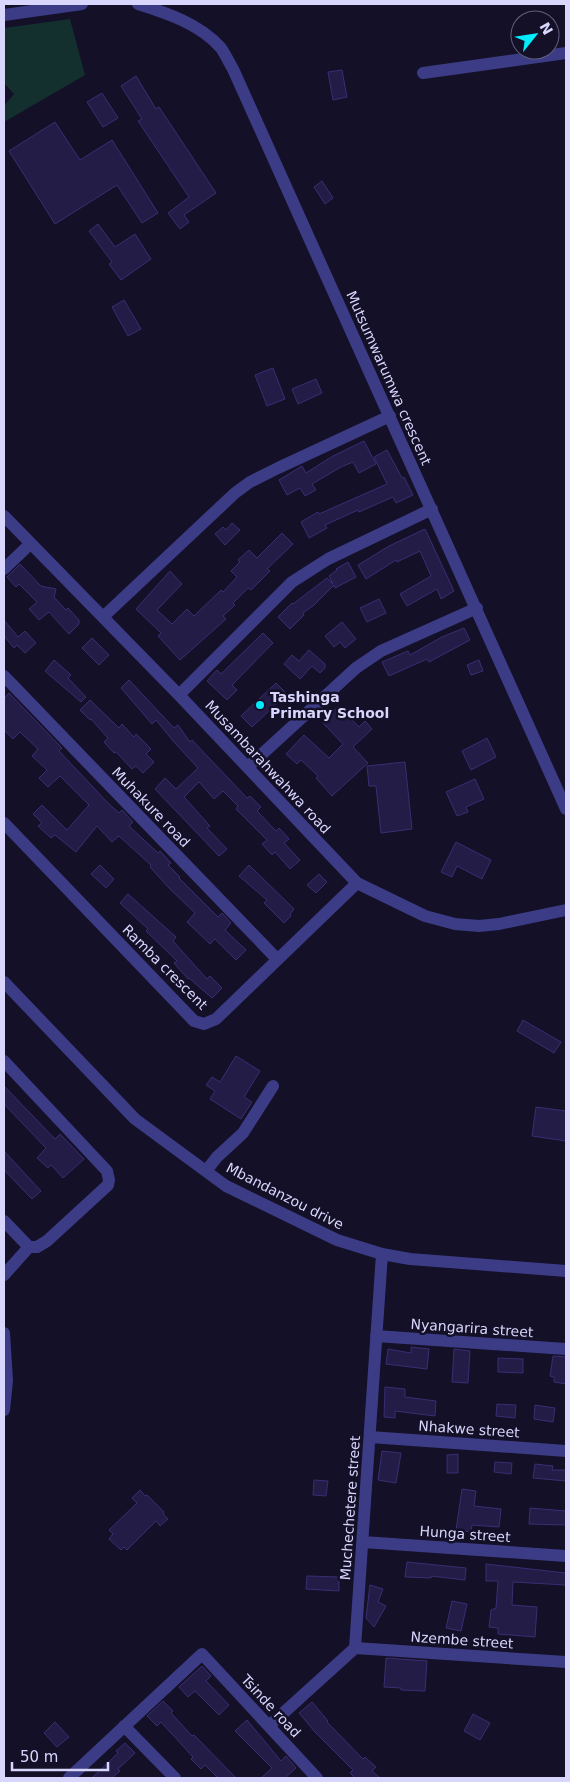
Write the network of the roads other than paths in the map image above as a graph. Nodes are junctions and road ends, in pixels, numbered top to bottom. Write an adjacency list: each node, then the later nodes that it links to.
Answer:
1 (75, 4): 2 (street); 4 (street)
2 (82, 4)
3 (138, 4): 7 (street, Mutsumwarumwa crescent)
4 (4, 15)
5 (566, 53): 6 (street)
6 (423, 73)
7 (390, 416): 8 (street, Mutsumwarumwa crescent); 13 (street)
8 (432, 509): 12 (street, Mutsumwarumwa crescent); 15 (street)
9 (4, 516): 10 (street, Musambarahwahwa road)
10 (30, 544): 11 (street); 13 (street, Musambarahwahwa road)
11 (4, 569)
12 (477, 608): 16 (street); 17 (street, Mutsumwarumwa crescent)
13 (103, 617): 15 (street, Musambarahwahwa road)
14 (4, 676): 21 (street, Muhakure road)
15 (179, 695): 16 (street, Musambarahwahwa road)
16 (248, 767): 19 (street, Musambarahwahwa road)
17 (566, 809)
18 (4, 823): 21 (street, Ramba crescent)
19 (356, 883): 20 (street, Musambarahwahwa road); 21 (street, Ramba crescent)
20 (566, 910)
21 (277, 959)
22 (4, 982): 25 (street, Mbandanzou drive)
23 (4, 1062): 27 (street)
24 (273, 1086): 25 (street)
25 (206, 1171): 28 (street, Mbandanzou drive)
26 (4, 1221): 27 (street)
27 (29, 1247): 30 (street)
28 (382, 1254): 29 (street, Mbandanzou drive); 32 (street, Muchechetere street)
29 (566, 1272)
30 (4, 1275)
31 (4, 1333): 34 (street)
32 (376, 1336): 33 (street, Nyangarira street); 35 (street, Muchechetere street)
33 (566, 1349)
34 (4, 1410)
35 (370, 1438): 36 (street, Nhakwe street); 37 (street, Muchechetere street)
36 (566, 1451)
37 (362, 1542): 38 (street, Hunga street); 39 (street, Muchechetere street)
38 (566, 1556)
39 (355, 1648): 40 (street, Nzembe street); 42 (street)
40 (566, 1662)
41 (124, 1726): 42 (street, Tsinde road); 43 (street); 44 (street)
42 (269, 1726): 45 (street, Tsinde road)
43 (69, 1778)
44 (175, 1778)
45 (317, 1778)

